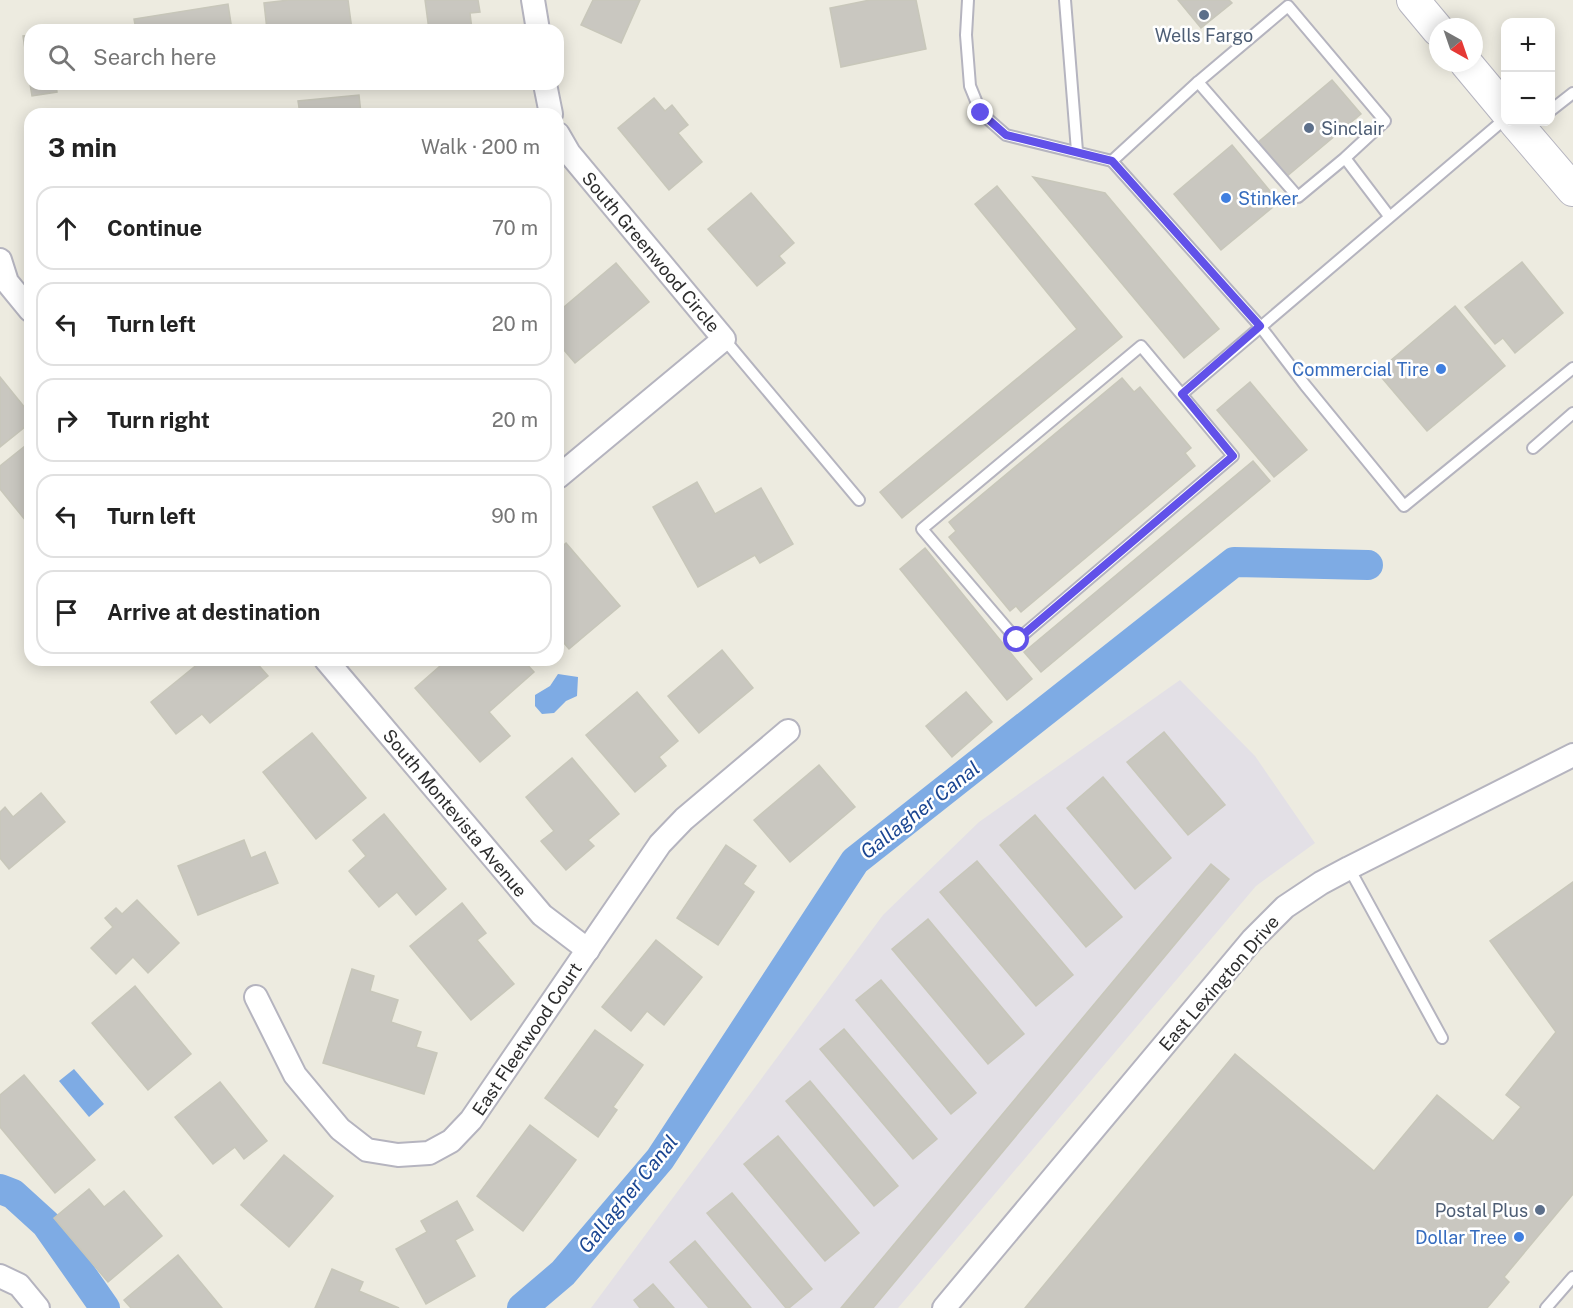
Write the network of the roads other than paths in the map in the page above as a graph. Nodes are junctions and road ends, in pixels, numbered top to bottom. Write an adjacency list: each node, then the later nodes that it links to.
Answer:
1 (533, 0): 7 (street)
2 (968, 0): 18 (lane)
3 (1065, 0): 18 (lane)
4 (1413, 0): 6 (main road)
5 (1286, 3): 9 (lane); 19 (lane)
6 (1429, 19)
7 (537, 24)
8 (1474, 72): 12 (main road)
9 (1198, 82): 19 (lane); 20 (lane)
10 (546, 90): 13 (street)
11 (1573, 93): 14 (lane)
12 (1501, 104)
13 (550, 108)
14 (1555, 108)
15 (1511, 126): 22 (lane)
16 (1519, 126): 21 (main road)
17 (564, 144): 26 (street, South Greenwood Circle)
18 (1077, 152): 20 (lane)
19 (1345, 158): 22 (lane)
20 (1112, 161): 25 (lane)
21 (1573, 190)
22 (1389, 216): 25 (lane)
23 (0, 260): 24 (street)
24 (24, 303)
25 (1260, 326): 27 (lane); 28 (lane)
26 (724, 339): 31 (street); 32 (lane)
27 (1573, 368)
28 (1182, 394): 28 (lane)
29 (1573, 413): 30 (lane)
30 (1533, 447)
31 (564, 472)
32 (859, 500)
33 (335, 666): 37 (street, South Montevista Avenue)
34 (788, 731): 37 (street, East Fleetwood Court)
35 (1573, 755): 36 (street, East Lexington Drive)
36 (1349, 868): 39 (lane); 43 (street, East Lexington Drive)
37 (588, 950): 38 (street, East Fleetwood Court)
38 (256, 997)
39 (1442, 1038)
40 (0, 1276): 42 (street)
41 (1573, 1277): 44 (lane)
42 (38, 1308)
43 (944, 1308)
44 (1546, 1308)

